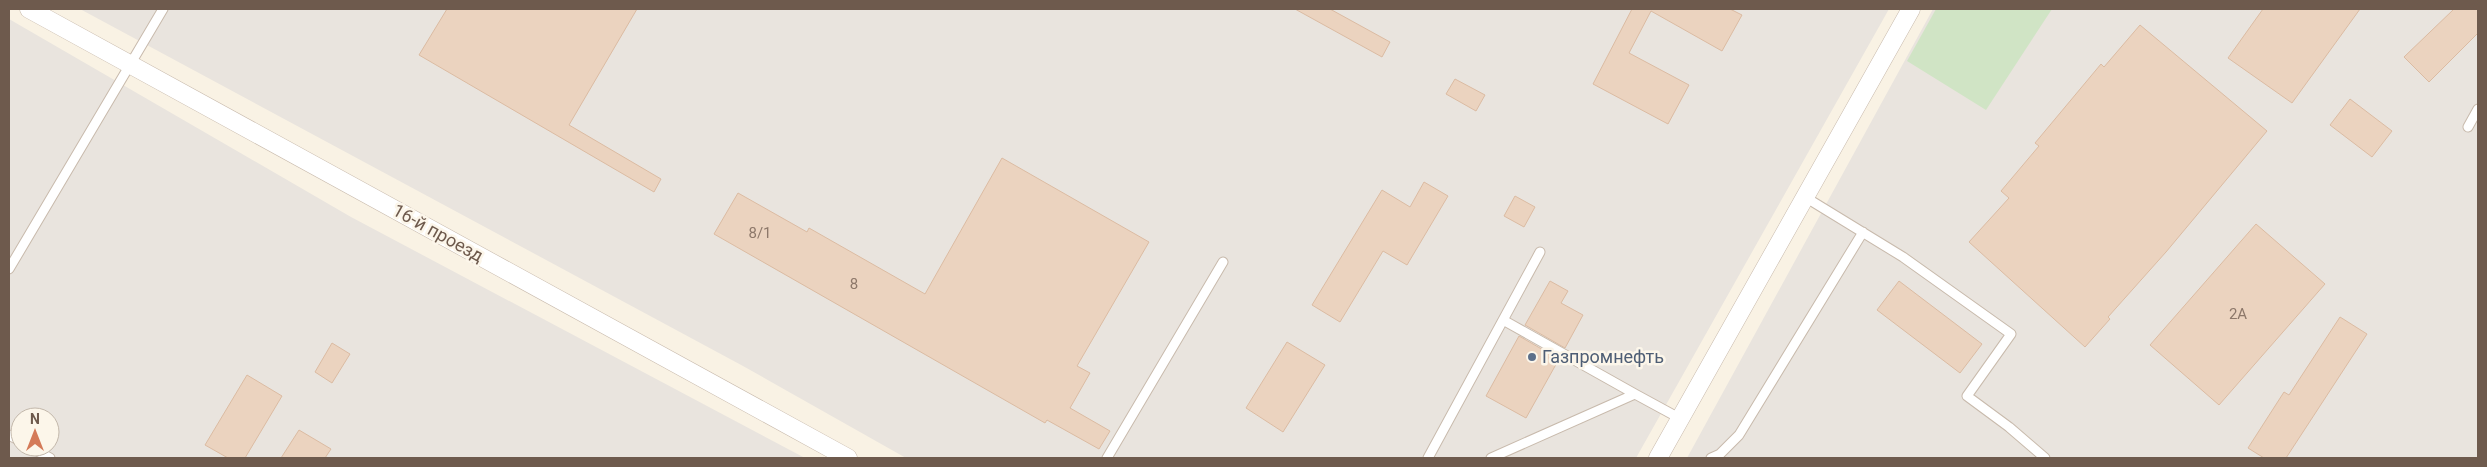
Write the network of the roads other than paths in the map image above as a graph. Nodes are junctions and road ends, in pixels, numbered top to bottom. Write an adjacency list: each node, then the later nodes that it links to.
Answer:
1 (29, 9): 4 (street, 16-й проезд)
2 (163, 9): 4 (lane)
3 (1911, 9): 7 (street)
4 (132, 65): 11 (lane); 15 (street, 16-й проезд)
5 (2478, 109): 6 (lane)
6 (2468, 126)
7 (1805, 197): 8 (lane); 14 (street)
8 (1863, 232): 20 (lane); 21 (lane)
9 (1540, 252): 12 (lane)
10 (1223, 262): 16 (lane)
11 (9, 269)
12 (1504, 320): 13 (lane); 17 (lane)
13 (1635, 394): 14 (lane); 18 (lane)
14 (1681, 419): 19 (street)
15 (848, 458)
16 (1107, 458)
17 (1428, 458)
18 (1491, 458)
19 (1658, 458)
20 (1711, 458)
21 (2045, 458)

